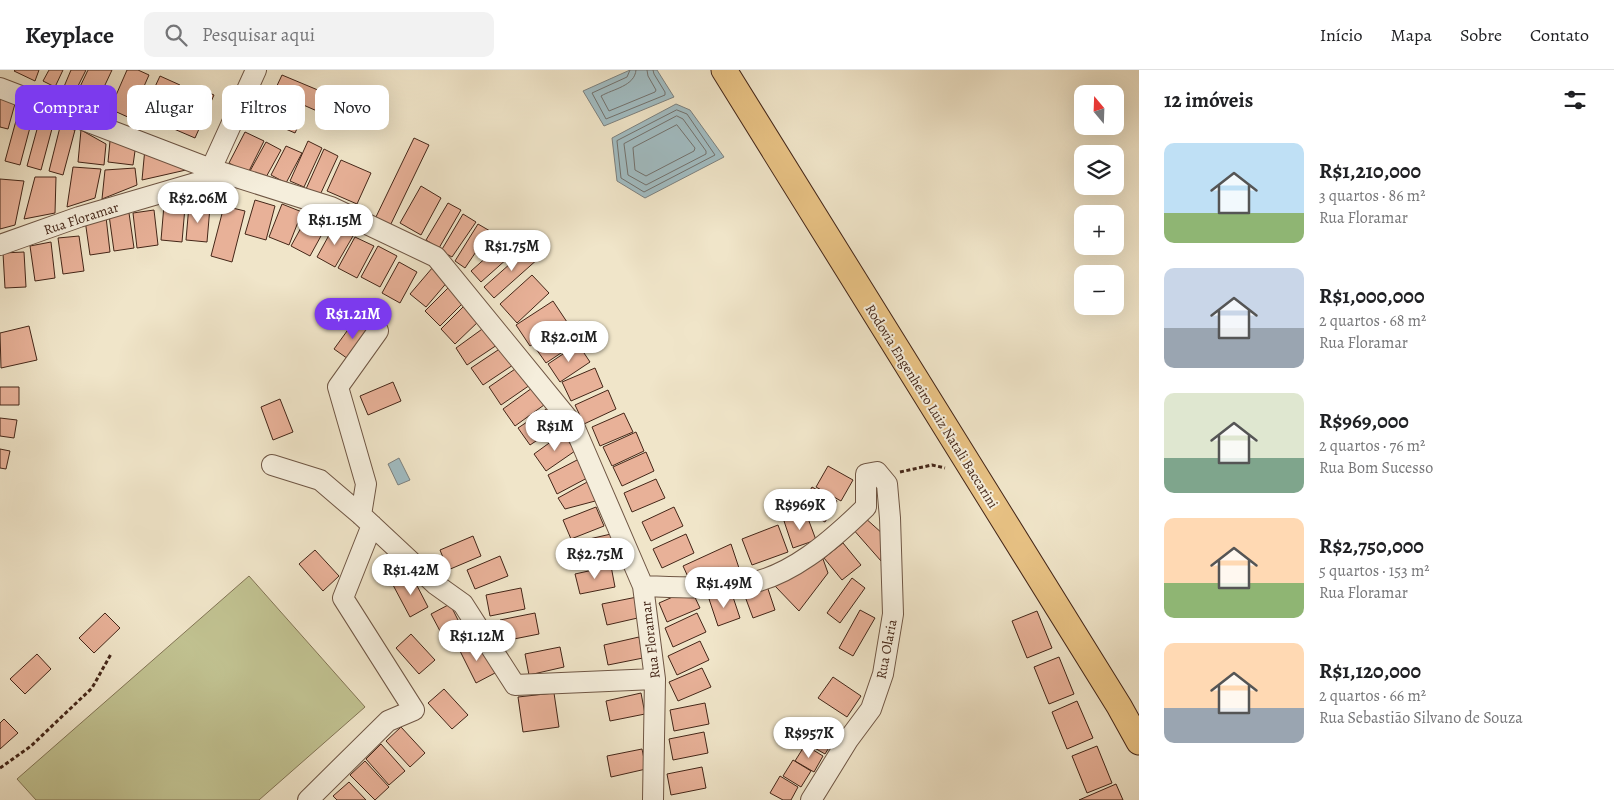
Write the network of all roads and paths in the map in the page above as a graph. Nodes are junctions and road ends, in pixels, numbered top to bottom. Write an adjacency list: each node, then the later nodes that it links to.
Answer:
1 (256, 70): 4 (street)
2 (724, 70): 8 (main road, Rodovia Engenheiro Luiz Natali Baccarini)
3 (0, 88): 4 (street)
4 (218, 172): 5 (street, Rua Floramar); 11 (street, Rua Floramar)
5 (0, 245)
6 (378, 330): 10 (street)
7 (272, 465): 10 (street)
8 (974, 474): 9 (path); 14 (main road, Rodovia Engenheiro Luiz Natali Baccarini)
9 (884, 480): 11 (street); 18 (street, Rua Olaria)
10 (367, 520): 13 (street); 16 (street)
11 (643, 586): 13 (street, Rua Floramar)
12 (111, 654): 15 (path)
13 (655, 679): 17 (street, Rua Floramar)
14 (1139, 742)
15 (0, 768)
16 (308, 800)
17 (653, 800)
18 (811, 800)

